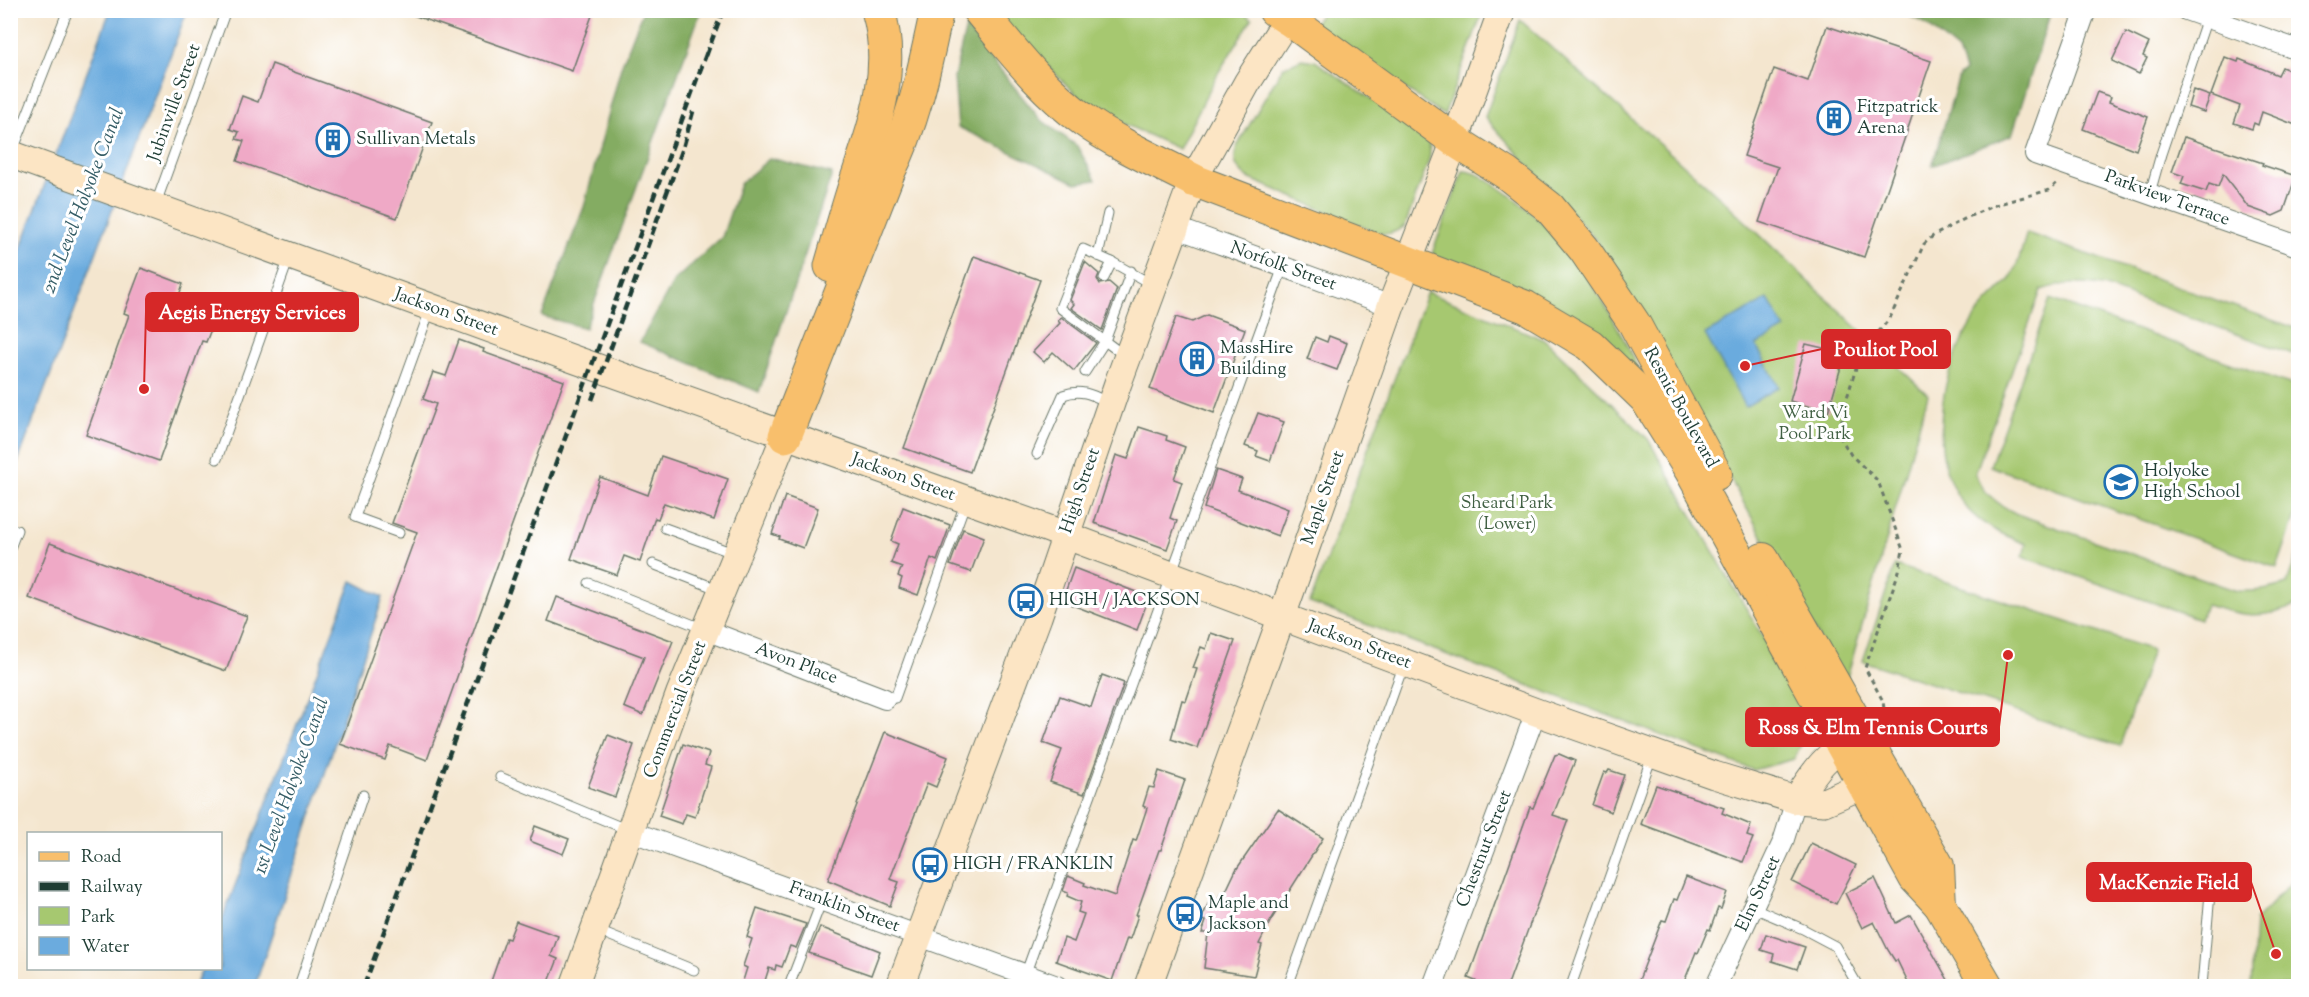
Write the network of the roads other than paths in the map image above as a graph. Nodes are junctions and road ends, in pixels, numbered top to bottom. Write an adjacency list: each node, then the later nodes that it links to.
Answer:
1 (68, 10): 13 (lane)
2 (226, 10): 16 (lane, Jubinville Street)
3 (878, 10): 33 (highway)
4 (937, 10): 33 (highway)
5 (979, 10): 14 (highway)
6 (1503, 10): 12 (street, Maple Street)
7 (2086, 10): 15 (street, Parkview Terrace)
8 (2186, 10): 10 (street)
9 (1285, 13): 12 (main road, Resnic Boulevard); 14 (street, High Street)
10 (2207, 18): 11 (street); 15 (lane)
11 (2298, 50)
12 (1455, 141): 23 (street, Maple Street); 52 (main road, Resnic Boulevard)
13 (11, 155): 16 (street, Jackson Street)
14 (1193, 180): 18 (street, High Street); 23 (main road, Resnic Boulevard)
15 (2150, 193): 19 (street, Parkview Terrace)
16 (143, 202): 20 (street, Jackson Street)
17 (1108, 213): 21 (lane)
18 (1174, 227): 24 (street, Norfolk Street); 26 (street, High Street)
19 (2298, 246)
20 (290, 256): 28 (street, Jackson Street); 35 (lane)
21 (1098, 256): 22 (lane); 29 (lane)
22 (1112, 261): 25 (lane); 26 (lane)
23 (1409, 263): 27 (street, Maple Street); 52 (main road, Resnic Boulevard)
24 (1283, 267): 27 (street, Norfolk Street); 44 (lane)
25 (1104, 278)
26 (1142, 278): 29 (lane); 30 (street, High Street)
27 (1391, 306): 47 (street, Maple Street)
28 (430, 307): 33 (street, Jackson Street); 39 (lane)
29 (1105, 341): 30 (lane); 31 (lane)
30 (1127, 358): 32 (street, High Street)
31 (1084, 372)
32 (1111, 404): 34 (lane); 40 (street, High Street)
33 (785, 435): 36 (street, Jackson Street); 42 (street, Commercial Street)
34 (1037, 454)
35 (217, 459)
36 (966, 500): 40 (street, Jackson Street); 50 (lane)
37 (665, 528): 42 (lane)
38 (17, 530): 41 (lane)
39 (399, 533)
40 (1065, 536): 44 (street, Jackson Street); 63 (street, High Street)
41 (10, 548)
42 (736, 554): 46 (street, Commercial Street)
43 (654, 564): 46 (lane)
44 (1171, 575): 47 (street, Jackson Street); 65 (lane)
45 (589, 583): 48 (lane)
46 (722, 591): 48 (street, Commercial Street)
47 (1282, 616): 49 (street, Jackson Street); 71 (street, Maple Street)
48 (706, 630): 50 (street, Avon Place); 58 (street, Commercial Street)
49 (1405, 662): 51 (street, Jackson Street); 72 (lane)
50 (885, 699)
51 (1536, 712): 53 (street, Jackson Street); 73 (street, Chestnut Street)
52 (1854, 734): 55 (main road, Resnic Boulevard); 57 (street)
53 (1653, 754): 57 (street, Jackson Street); 74 (lane)
54 (500, 777): 58 (lane)
55 (1874, 778): 57 (street, Jackson Street); 77 (main road, Resnic Boulevard)
56 (363, 795): 66 (lane)
57 (1796, 800): 61 (street, Elm Street)
58 (630, 831): 60 (street, Franklin Street); 62 (street, Commercial Street)
59 (2212, 870): 78 (lane)
60 (822, 900): 63 (street, Franklin Street); 68 (lane)
61 (1754, 908): 75 (street, Elm Street); 76 (lane)
62 (594, 929): 64 (lane); 67 (street, Commercial Street)
63 (919, 935): 65 (street, Franklin Street); 69 (street, High Street)
64 (694, 970)
65 (1023, 981): 70 (street, Franklin Street)
66 (299, 987)
67 (574, 987)
68 (789, 987)
69 (900, 987)
70 (1057, 987)
71 (1148, 987)
72 (1288, 987)
73 (1433, 987)
74 (1571, 987)
75 (1716, 987)
76 (1858, 987)
77 (1987, 987)
78 (2202, 987)

